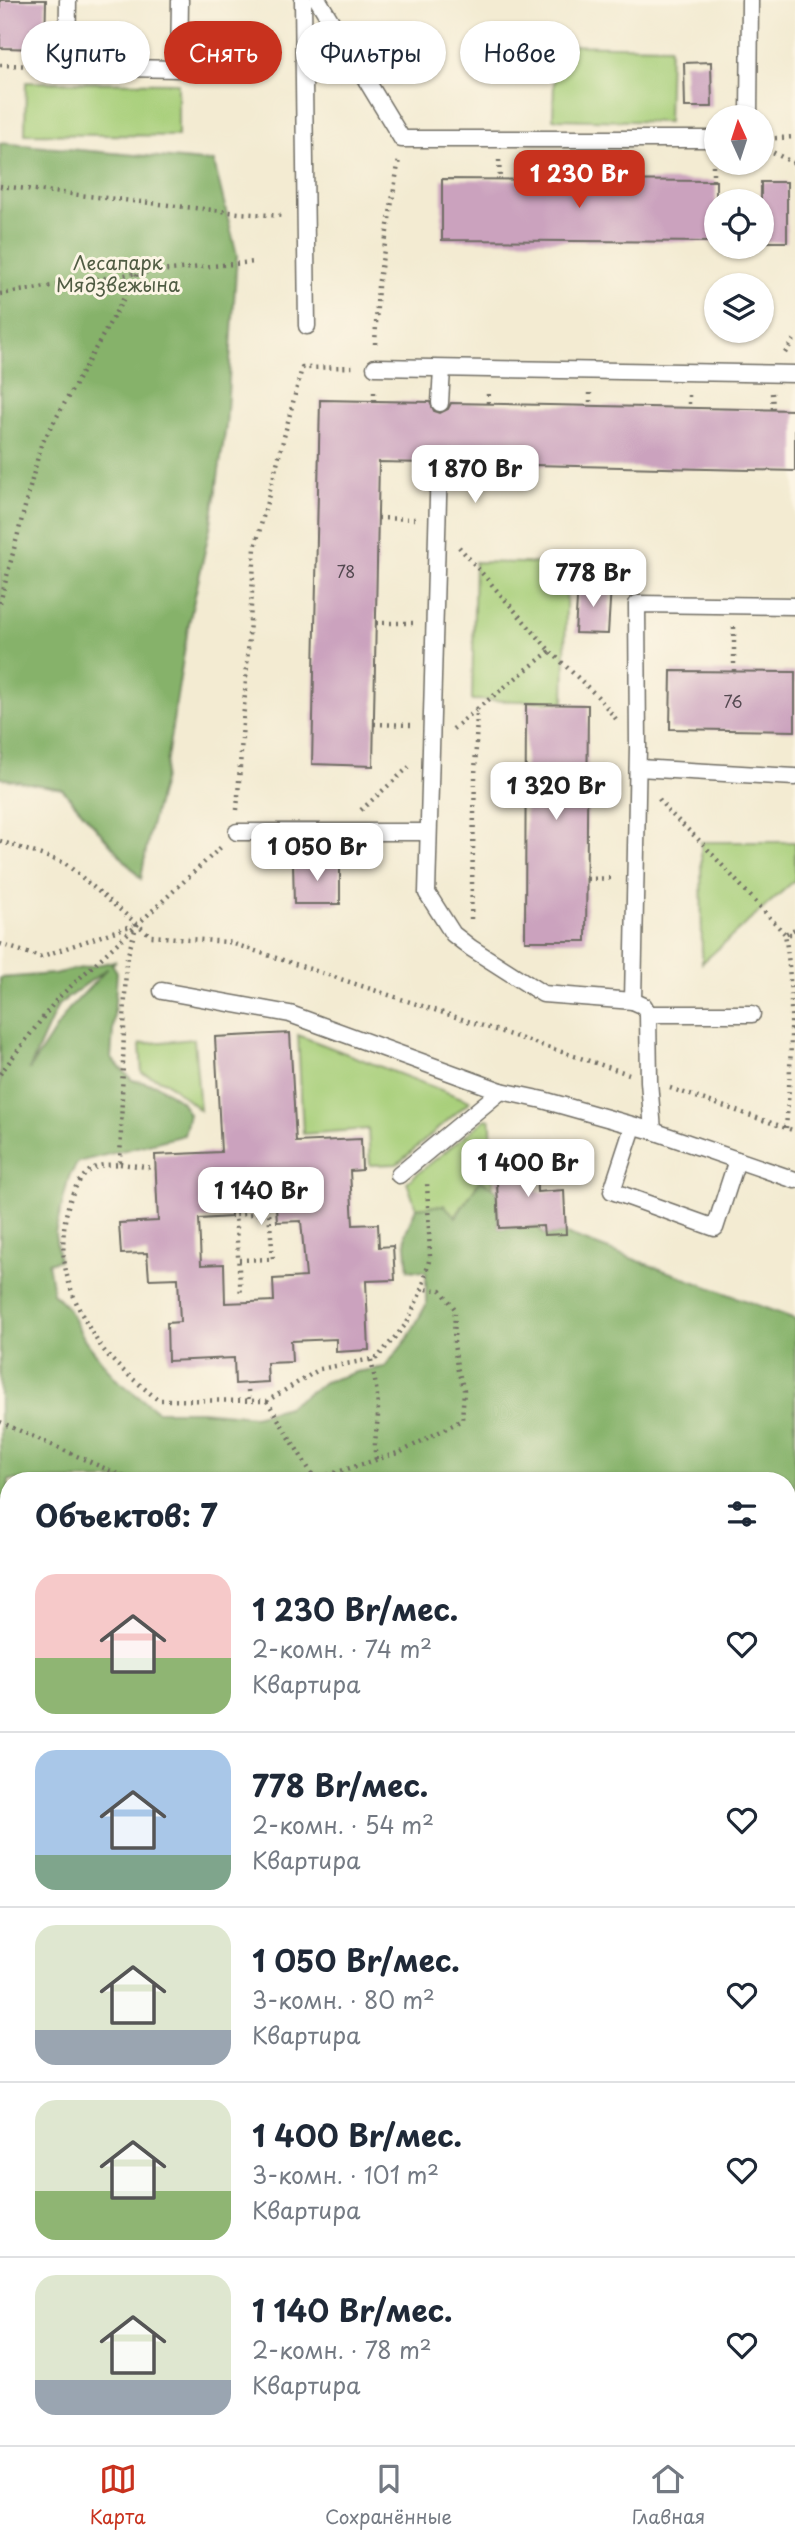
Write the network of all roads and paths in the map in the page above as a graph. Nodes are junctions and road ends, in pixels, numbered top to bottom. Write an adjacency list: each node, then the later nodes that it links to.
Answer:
1 (68, 0): 6 (lane)
2 (180, 0): 9 (lane)
3 (303, 0): 18 (lane)
4 (318, 0): 12 (lane)
5 (750, 0): 10 (lane)
6 (68, 21)
7 (0, 65): 8 (path)
8 (21, 65)
9 (150, 68)
10 (749, 105)
11 (795, 138): 14 (path)
12 (402, 139): 13 (lane); 23 (path)
13 (704, 139)
14 (774, 139)
15 (774, 153): 16 (path)
16 (795, 164)
17 (0, 186): 18 (path)
18 (305, 217): 22 (lane)
19 (254, 262): 20 (path)
20 (138, 273): 21 (path); 32 (path)
21 (1, 293)
22 (307, 326)
23 (375, 333)
24 (375, 367): 25 (lane); 44 (path)
25 (442, 369): 26 (lane); 27 (lane)
26 (795, 374)
27 (440, 402)
28 (439, 463): 30 (lane)
29 (378, 518): 30 (path)
30 (437, 520): 36 (lane)
31 (458, 546): 37 (path)
32 (0, 603)
33 (734, 606): 34 (lane); 38 (path); 41 (lane)
34 (795, 606)
35 (376, 623): 36 (path)
36 (434, 624): 40 (lane)
37 (550, 651): 41 (path); 51 (path)
38 (734, 671)
39 (374, 724): 40 (path)
40 (431, 725): 45 (lane)
41 (638, 747): 42 (lane)
42 (638, 768): 43 (lane); 49 (path); 53 (lane)
43 (795, 777)
44 (237, 832): 45 (lane); 47 (path)
45 (428, 832): 51 (lane)
46 (0, 841): 47 (path)
47 (137, 924): 50 (path); 56 (path); 58 (path); 65 (path)
48 (795, 932): 49 (path)
49 (785, 934): 57 (path)
50 (0, 944)
51 (471, 948): 53 (lane)
52 (162, 991): 59 (lane)
53 (633, 1001): 54 (lane)
54 (648, 1014): 55 (lane); 58 (lane)
55 (752, 1014)
56 (0, 1074)
57 (793, 1077): 61 (path)
58 (649, 1081): 61 (path); 63 (lane)
59 (501, 1091): 60 (lane); 68 (lane)
60 (633, 1127): 63 (lane); 64 (lane)
61 (786, 1128): 62 (path)
62 (795, 1131)
63 (653, 1132): 64 (lane)
64 (737, 1160): 69 (lane)
65 (120, 1164): 66 (path); 76 (path)
66 (155, 1168)
67 (427, 1168): 71 (path)
68 (399, 1175)
69 (795, 1180)
70 (239, 1260): 70 (path); 72 (path)
71 (422, 1289): 73 (path); 78 (path)
72 (241, 1296)
73 (371, 1360): 75 (path); 78 (path)
74 (248, 1390): 76 (path)
75 (267, 1401): 76 (path); 80 (path)
76 (249, 1402)
77 (0, 1422): 79 (path)
78 (376, 1460): 81 (path)
79 (113, 1472)
80 (311, 1472)
81 (337, 1472)

